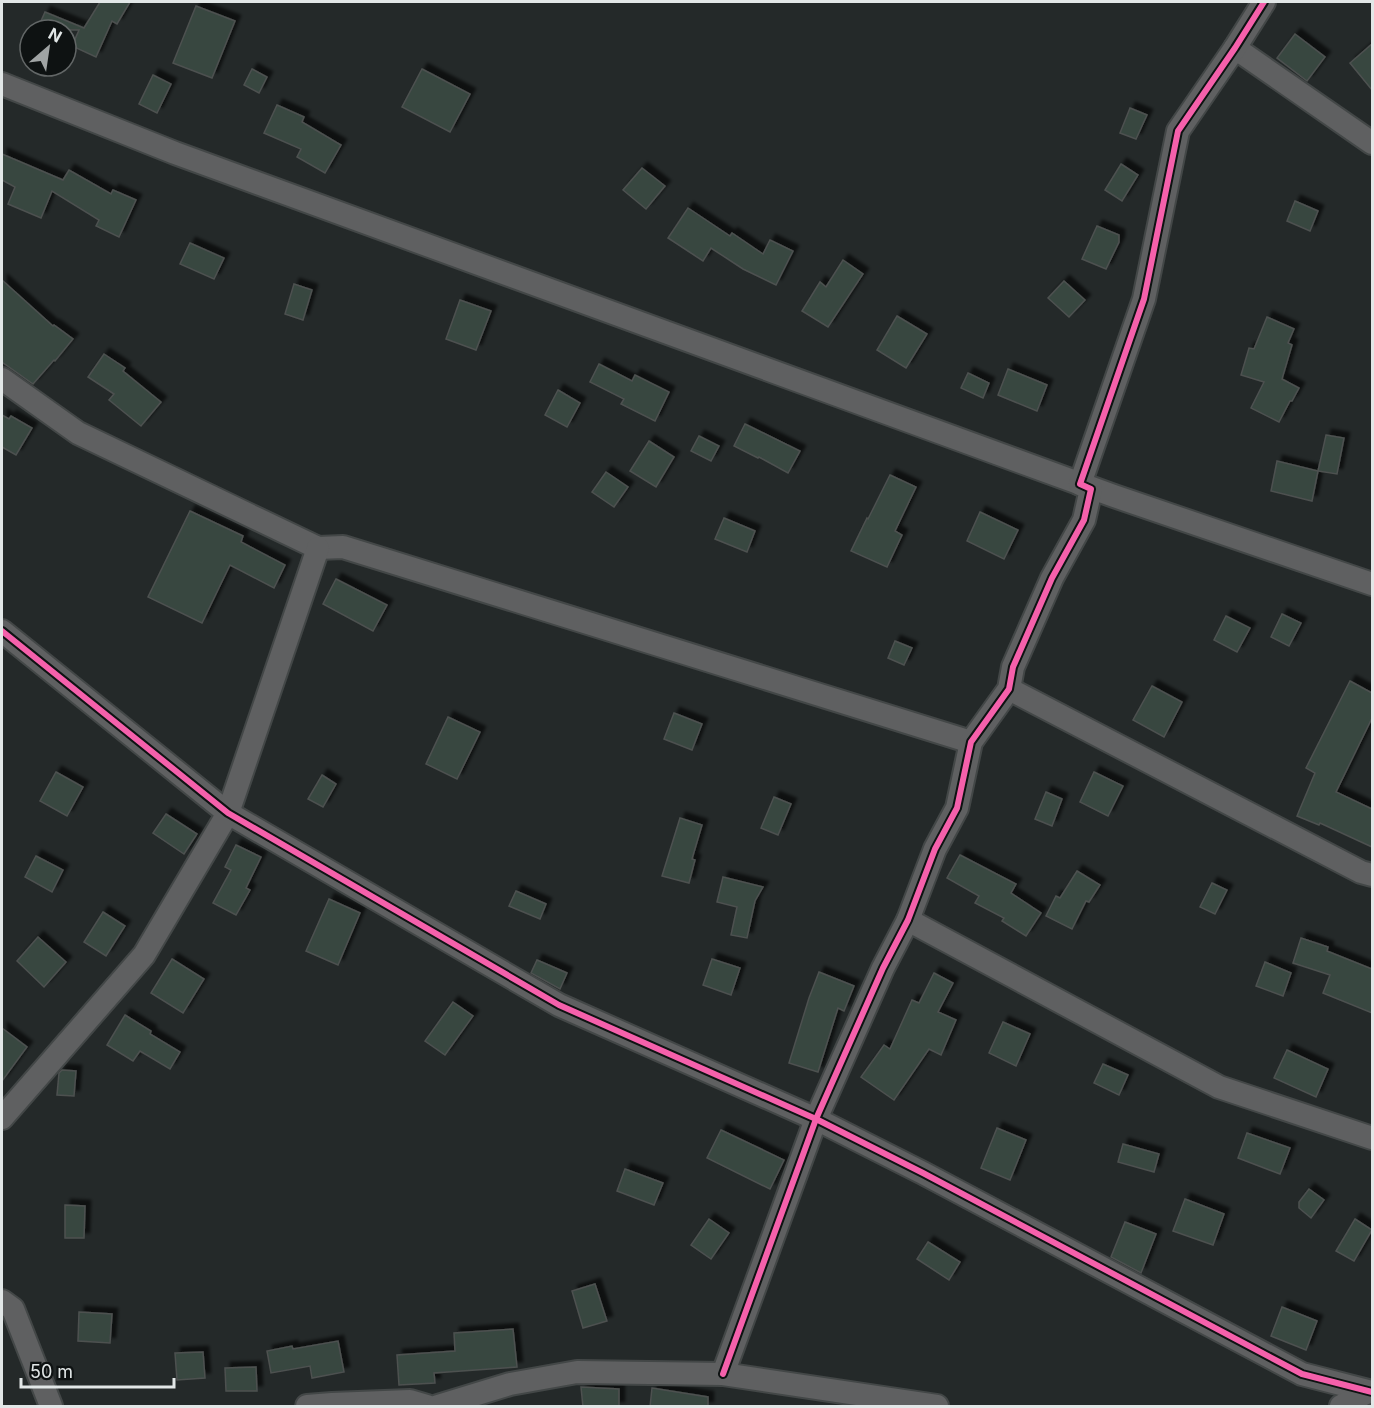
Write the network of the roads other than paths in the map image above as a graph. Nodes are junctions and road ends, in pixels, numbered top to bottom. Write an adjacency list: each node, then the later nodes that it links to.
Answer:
1 (1264, 2): 2 (street)
2 (1235, 48): 4 (street); 6 (street)
3 (2, 84): 6 (street)
4 (1372, 143)
5 (2, 379): 7 (street)
6 (1080, 484): 8 (street); 10 (street)
7 (318, 548): 11 (street); 12 (street)
8 (1372, 584)
9 (2, 631): 12 (street)
10 (1009, 689): 11 (street); 13 (street)
11 (971, 742): 14 (street)
12 (228, 813): 15 (street); 16 (street)
13 (1372, 875)
14 (908, 920): 16 (street); 17 (street)
15 (2, 1118)
16 (816, 1119): 19 (street); 20 (street)
17 (1372, 1138)
18 (2, 1302): 21 (street)
19 (723, 1374): 24 (street); 25 (street)
20 (1370, 1392): 26 (street)
21 (51, 1407)
22 (307, 1407): 23 (street)
23 (427, 1407)
24 (438, 1407)
25 (937, 1407)
26 (1341, 1407)

